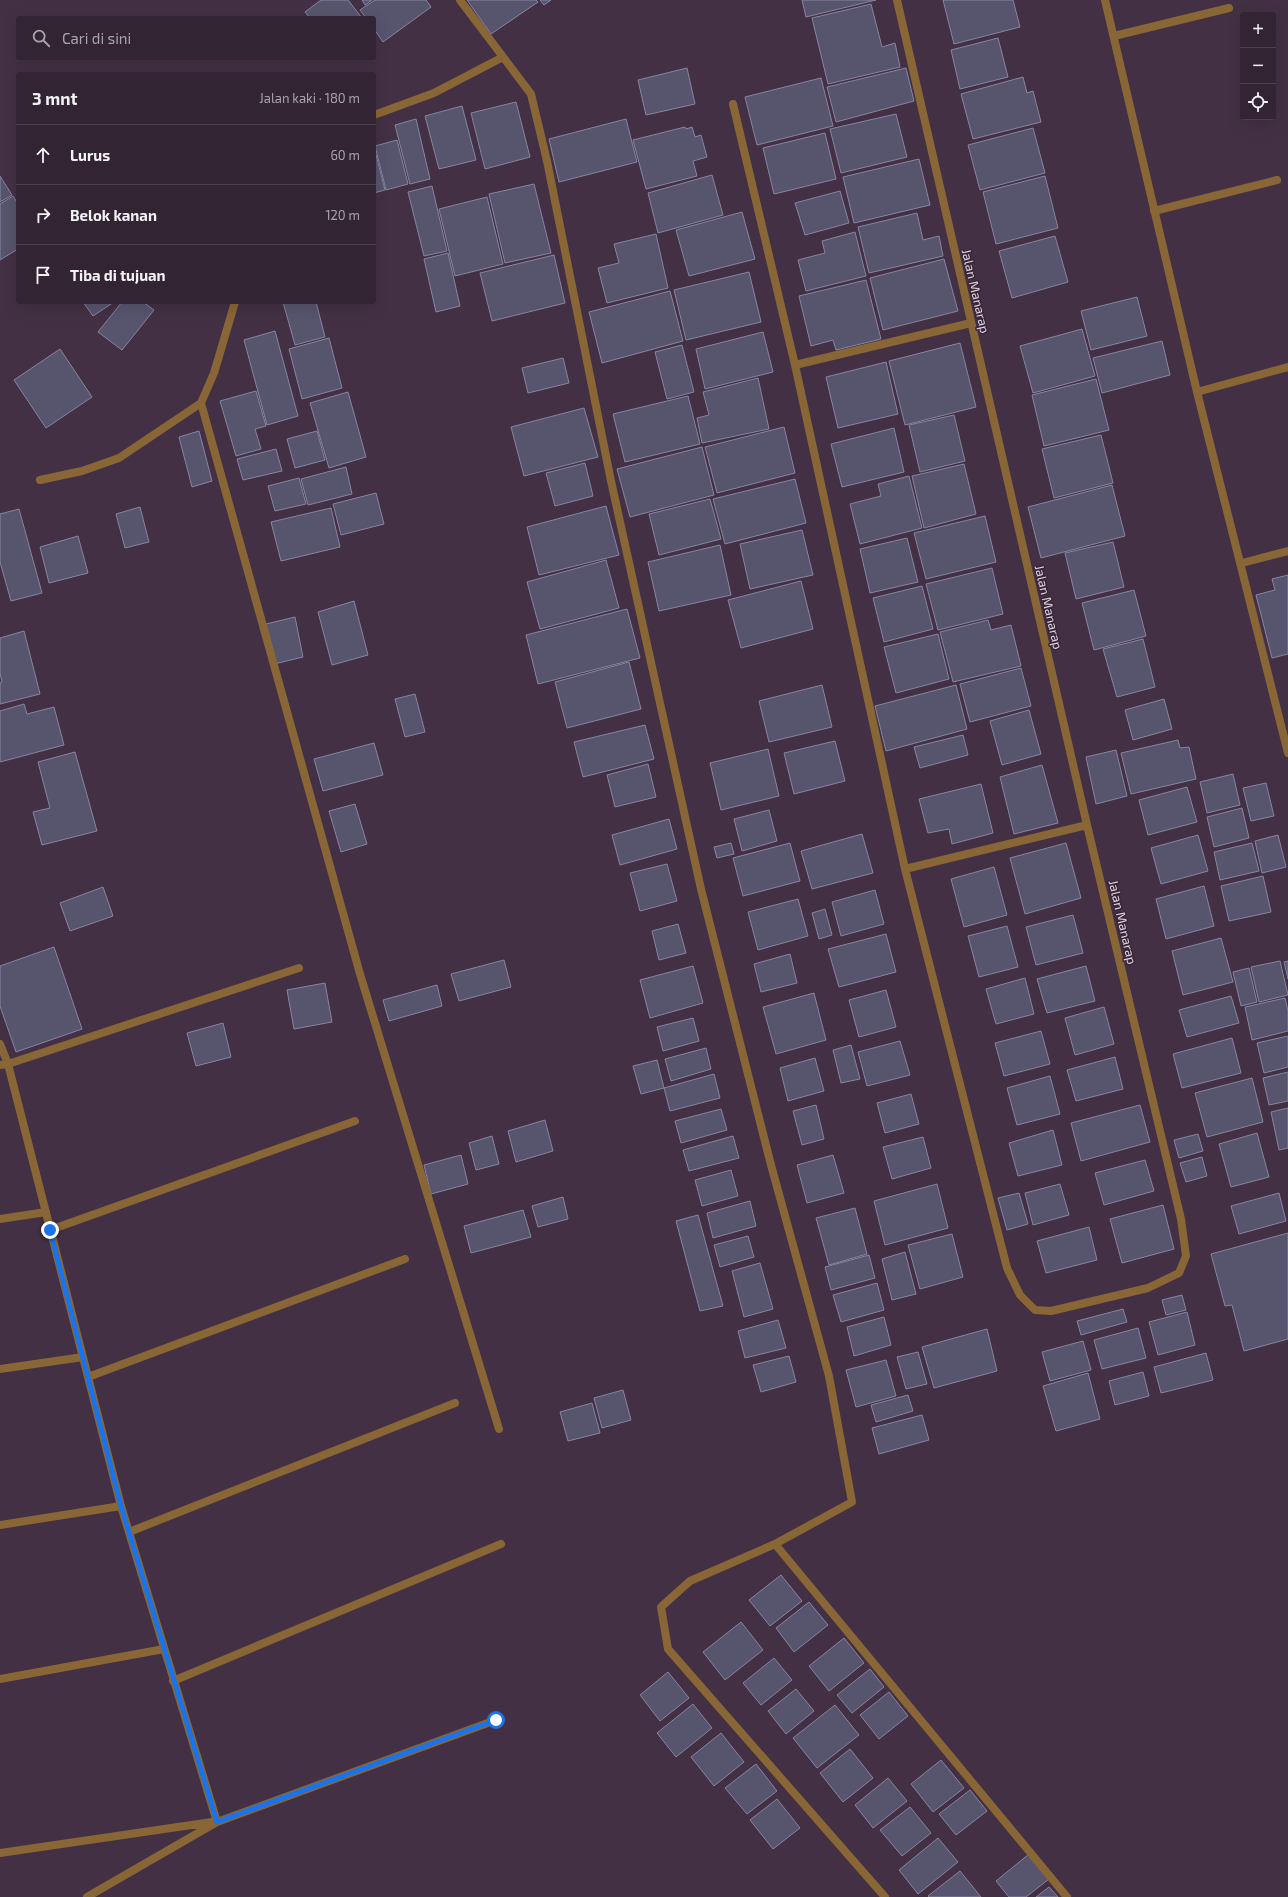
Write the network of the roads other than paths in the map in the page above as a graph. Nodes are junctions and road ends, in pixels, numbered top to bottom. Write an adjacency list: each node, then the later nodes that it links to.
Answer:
1 (460, 0): 6 (street)
2 (896, 0): 12 (street, Jalan Manarap)
3 (1105, 0): 5 (street)
4 (1229, 8): 5 (street)
5 (1114, 36): 10 (street)
6 (503, 57): 8 (street); 41 (street)
7 (733, 104): 13 (street, Jalan Manarap)
8 (376, 114)
9 (1276, 180): 10 (street)
10 (1154, 211): 15 (street)
11 (234, 304): 16 (street)
12 (971, 323): 13 (street); 22 (street, Jalan Manarap)
13 (795, 365): 23 (street, Jalan Manarap)
14 (1288, 368): 15 (street)
15 (1197, 392): 19 (street)
16 (201, 403): 17 (street); 36 (street)
17 (40, 480)
18 (1288, 551): 19 (street)
19 (1242, 564): 20 (street)
20 (1286, 737): 21 (street)
21 (1288, 753)
22 (1087, 825): 23 (street); 23 (street, Jalan Manarap)
23 (905, 869)
24 (299, 968): 26 (street)
25 (0, 1044): 26 (street)
26 (4, 1065): 28 (street)
27 (355, 1121): 30 (street)
28 (46, 1212): 29 (street); 30 (street)
29 (0, 1219)
30 (50, 1230): 32 (street)
31 (405, 1259): 34 (street)
32 (83, 1357): 33 (street); 34 (street)
33 (0, 1369)
34 (88, 1377): 37 (street)
35 (454, 1403): 39 (street)
36 (499, 1429)
37 (121, 1506): 38 (street); 39 (street)
38 (0, 1525)
39 (129, 1532): 42 (street)
40 (501, 1544): 44 (street)
41 (775, 1544): 49 (street); 50 (street)
42 (164, 1649): 43 (street); 44 (street)
43 (0, 1679)
44 (174, 1681): 46 (street)
45 (496, 1720): 46 (street)
46 (217, 1822): 47 (street); 48 (street)
47 (0, 1853)
48 (86, 1897)
49 (885, 1897)
50 (1067, 1897)

